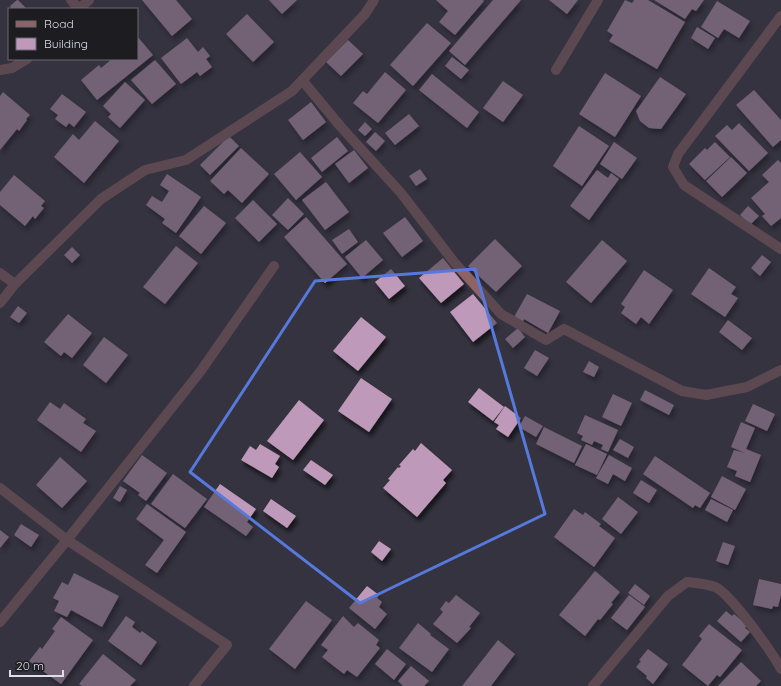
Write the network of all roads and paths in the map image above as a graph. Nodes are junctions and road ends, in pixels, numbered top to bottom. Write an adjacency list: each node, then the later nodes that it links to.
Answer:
1 (71, 0): 5 (street)
2 (89, 0): 6 (street)
3 (374, 0): 11 (street)
4 (598, 0): 10 (street)
5 (78, 8)
6 (80, 8)
7 (781, 16): 12 (street)
8 (25, 60): 9 (street)
9 (0, 70)
10 (556, 70)
11 (302, 80): 15 (street); 17 (street)
12 (781, 249)
13 (274, 266): 19 (street)
14 (0, 273): 15 (street)
15 (15, 284): 16 (street)
16 (0, 303)
17 (781, 370)
18 (0, 488): 19 (street)
19 (67, 540): 20 (street); 22 (street)
20 (0, 622)
21 (781, 669): 23 (street)
22 (194, 686)
23 (593, 686)

